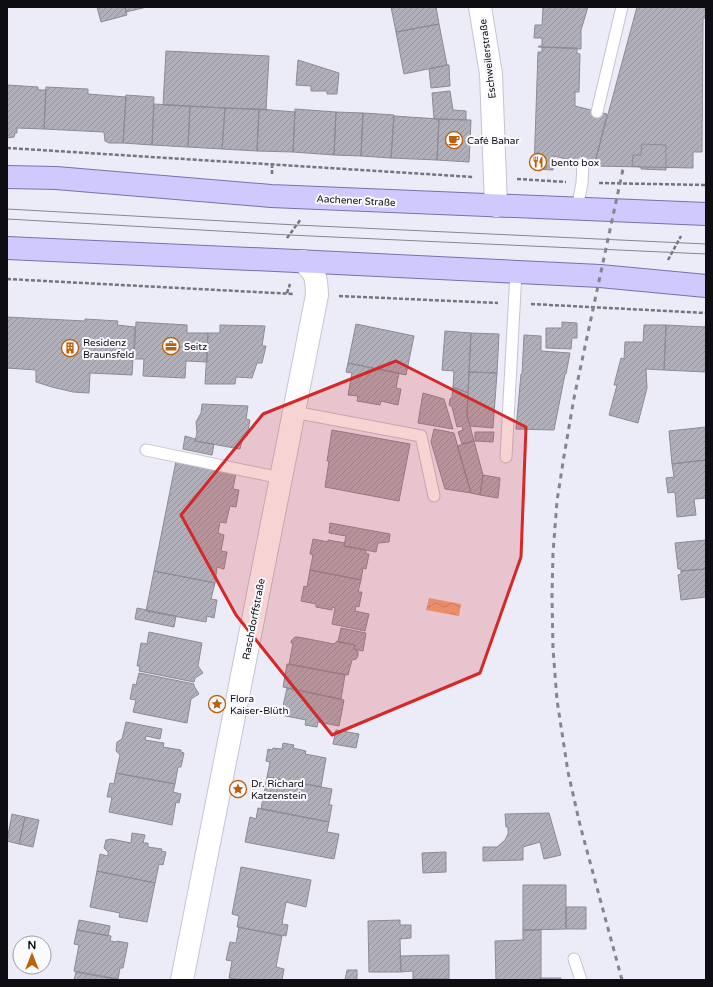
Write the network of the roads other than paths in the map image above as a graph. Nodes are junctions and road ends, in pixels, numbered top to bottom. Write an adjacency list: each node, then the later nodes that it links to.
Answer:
1 (480, 7): 6 (street, Eschweilerstraße)
2 (622, 7): 3 (lane)
3 (597, 112)
4 (583, 163): 7 (lane)
5 (7, 177): 6 (main road, Aachener Straße)
6 (496, 206): 7 (main road, Aachener Straße)
7 (577, 209): 8 (main road, Aachener Straße)
8 (706, 214)
9 (7, 248): 10 (main road)
10 (300, 261): 11 (main road); 13 (street, Raschdorffstraße)
11 (516, 272): 12 (main road); 15 (lane)
12 (706, 286)
13 (294, 412): 16 (street, Raschdorffstraße); 17 (lane)
14 (146, 450): 16 (lane)
15 (506, 457)
16 (281, 478): 19 (street, Raschdorffstraße)
17 (434, 496)
18 (574, 959): 20 (lane)
19 (182, 980)
20 (581, 980)

